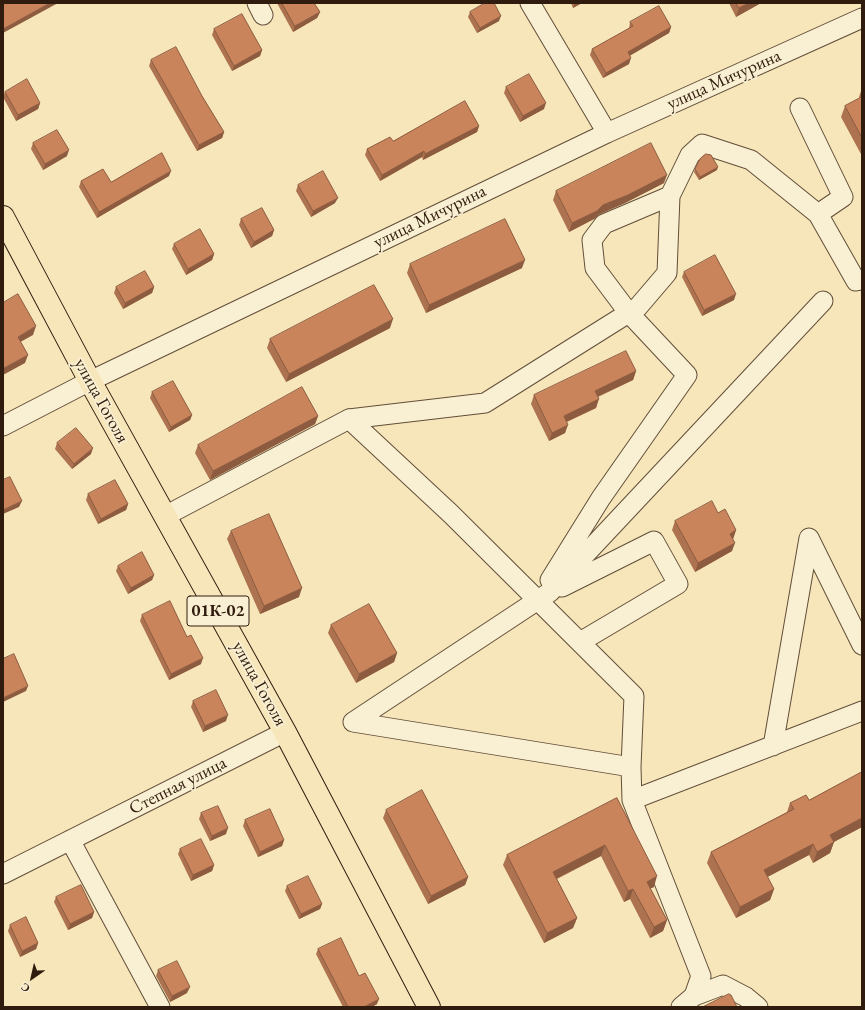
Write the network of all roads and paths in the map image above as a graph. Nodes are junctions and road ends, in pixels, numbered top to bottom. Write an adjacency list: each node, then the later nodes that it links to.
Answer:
1 (530, 3): 4 (street)
2 (862, 18): 4 (street, улица Мичурина)
3 (800, 108): 6 (street)
4 (607, 133): 11 (street, улица Мичурина)
5 (670, 196): 6 (street); 10 (street); 10 (street)
6 (818, 214): 8 (street)
7 (3, 217): 11 (main road, улица Гоголя / 01К-02)
8 (862, 280)
9 (823, 300): 15 (street)
10 (628, 312): 12 (street); 15 (street)
11 (90, 381): 13 (street, улица Мичурина); 14 (main road, улица Гоголя / 01К-02)
12 (349, 419): 14 (street); 15 (street)
13 (3, 426)
14 (165, 516): 19 (main road, улица Гоголя / 01К-02)
15 (544, 596): 16 (street); 16 (street); 21 (street)
16 (580, 642): 21 (street)
17 (862, 644): 20 (street)
18 (862, 711): 20 (street)
19 (285, 732): 23 (street, Степная улица); 27 (main road, улица Гоголя / 01К-02)
20 (773, 746): 22 (street)
21 (631, 767): 22 (street)
22 (632, 800): 25 (street)
23 (70, 840): 24 (street, Степная улица); 26 (street)
24 (3, 874)
25 (688, 1001): 28 (street)
26 (160, 1007)
27 (429, 1007)
28 (758, 1007)

